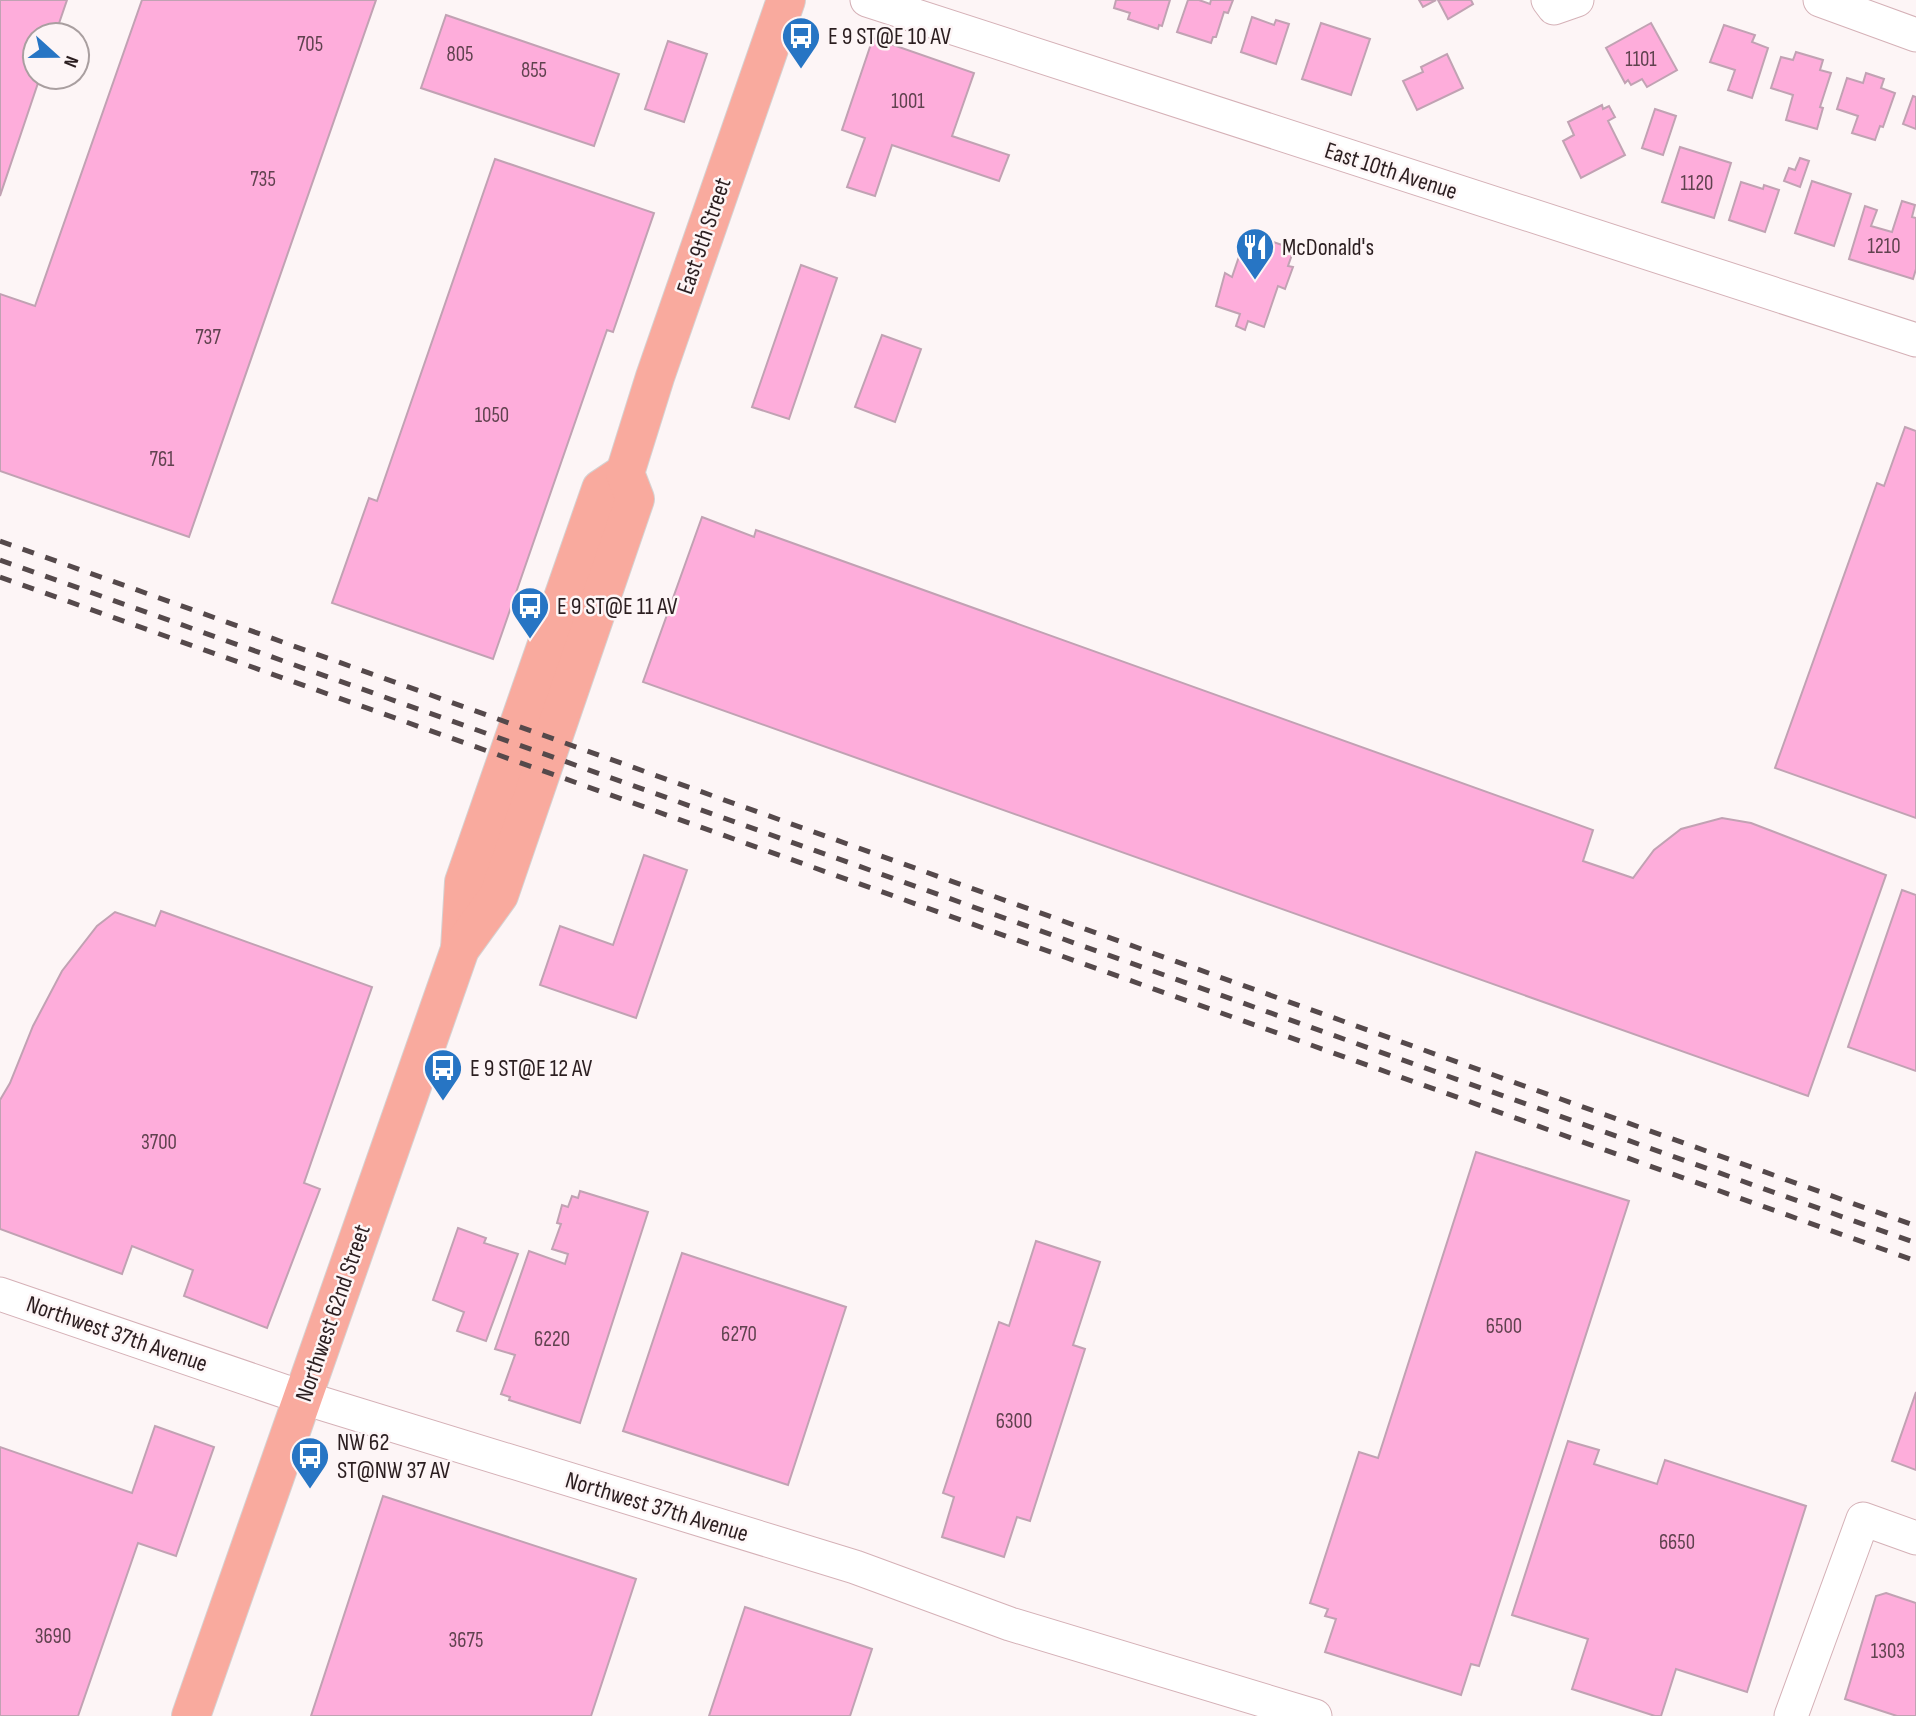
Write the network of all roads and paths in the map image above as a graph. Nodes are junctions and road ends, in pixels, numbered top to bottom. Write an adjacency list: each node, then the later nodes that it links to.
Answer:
1 (786, 0): 6 (main road, East 9th Street)
2 (867, 0): 5 (street, East 10th Avenue)
3 (1820, 0): 4 (street)
4 (1916, 35)
5 (1916, 340)
6 (526, 764): 8 (main road, Northwest 62nd Street)
7 (0, 1294): 8 (street, Northwest 37th Avenue)
8 (304, 1398): 10 (main road, Northwest 62nd Street); 11 (street, Northwest 37th Avenue)
9 (1916, 1538): 12 (street)
10 (191, 1716)
11 (1315, 1716)
12 (1791, 1716)

